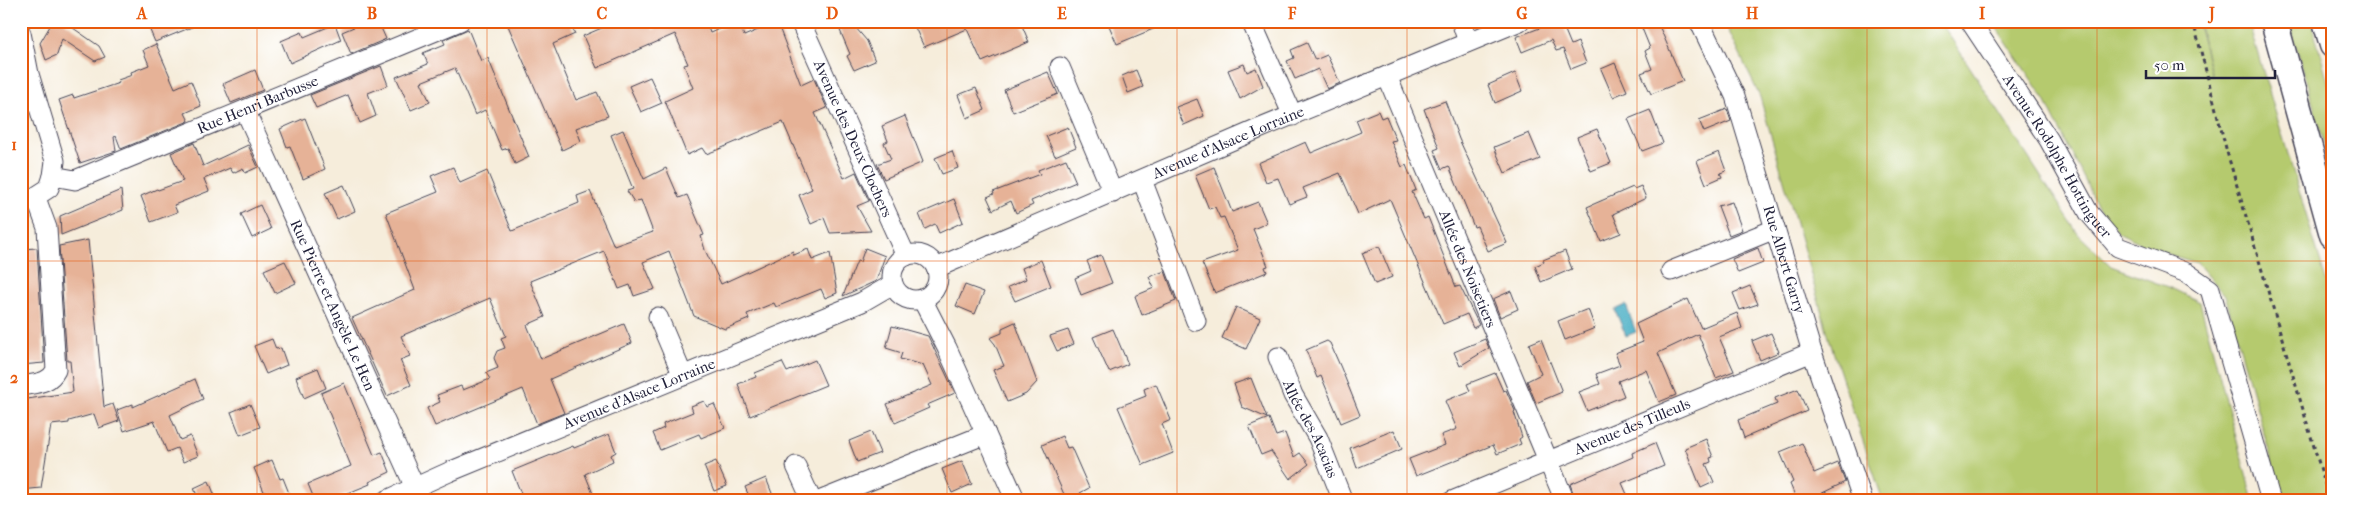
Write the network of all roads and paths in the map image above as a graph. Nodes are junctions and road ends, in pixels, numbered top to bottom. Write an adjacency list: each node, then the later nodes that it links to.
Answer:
1 (460, 21): 16 (street, Rue Henri Barbusse)
2 (800, 21): 24 (street, Avenue des Deux Clochers)
3 (1251, 21): 17 (street)
4 (1460, 21): 12 (street)
5 (1520, 21): 12 (street, Avenue d'Alsace Lorraine)
6 (1699, 21): 22 (street, Rue Albert Garry)
7 (1970, 21): 47 (street, Avenue Rodolphe Hottinguer)
8 (2193, 21): 48 (path)
9 (2274, 21): 23 (highway)
10 (2326, 21): 13 (highway)
11 (21, 33): 18 (street)
12 (1468, 42): 15 (street, Avenue d'Alsace Lorraine)
13 (2333, 45)
14 (1060, 67): 20 (street)
15 (1387, 76): 17 (street, Avenue d'Alsace Lorraine); 36 (street, Allée des Noisetiers)
16 (245, 110): 18 (street, Rue Henri Barbusse); 38 (street, Rue Pierre et Angèle Le Hen)
17 (1293, 116): 19 (street, Avenue d'Alsace Lorraine)
18 (53, 176): 21 (street)
19 (1142, 180): 20 (street, Avenue d'Alsace Lorraine); 30 (street)
20 (1113, 193): 25 (street, Avenue d'Alsace Lorraine)
21 (29, 202): 34 (street)
22 (1775, 229): 26 (street); 31 (street, Rue Albert Garry)
23 (2333, 235)
24 (906, 256): 25 (street); 27 (street)
25 (936, 268): 28 (street)
26 (1671, 271)
27 (893, 284): 28 (street); 33 (street, Avenue d'Alsace Lorraine)
28 (922, 299): 35 (street)
29 (658, 317): 33 (street)
30 (1196, 321)
31 (1812, 352): 36 (street, Avenue des Tilleuls); 46 (street, Rue Albert Garry)
32 (1278, 357): 43 (street, Allée des Acacias)
33 (682, 376): 38 (street, Avenue d'Alsace Lorraine)
34 (21, 386)
35 (986, 434): 41 (street); 42 (street)
36 (1548, 460): 44 (street, Avenue des Tilleuls); 45 (street, Allée des Noisetiers)
37 (796, 466): 40 (street)
38 (418, 494): 39 (street, Avenue d'Alsace Lorraine)
39 (385, 501)
40 (812, 501)
41 (819, 501)
42 (1016, 501)
43 (1343, 501)
44 (1452, 501)
45 (1565, 501)
46 (1863, 501)
47 (2271, 501)
48 (2330, 501)

